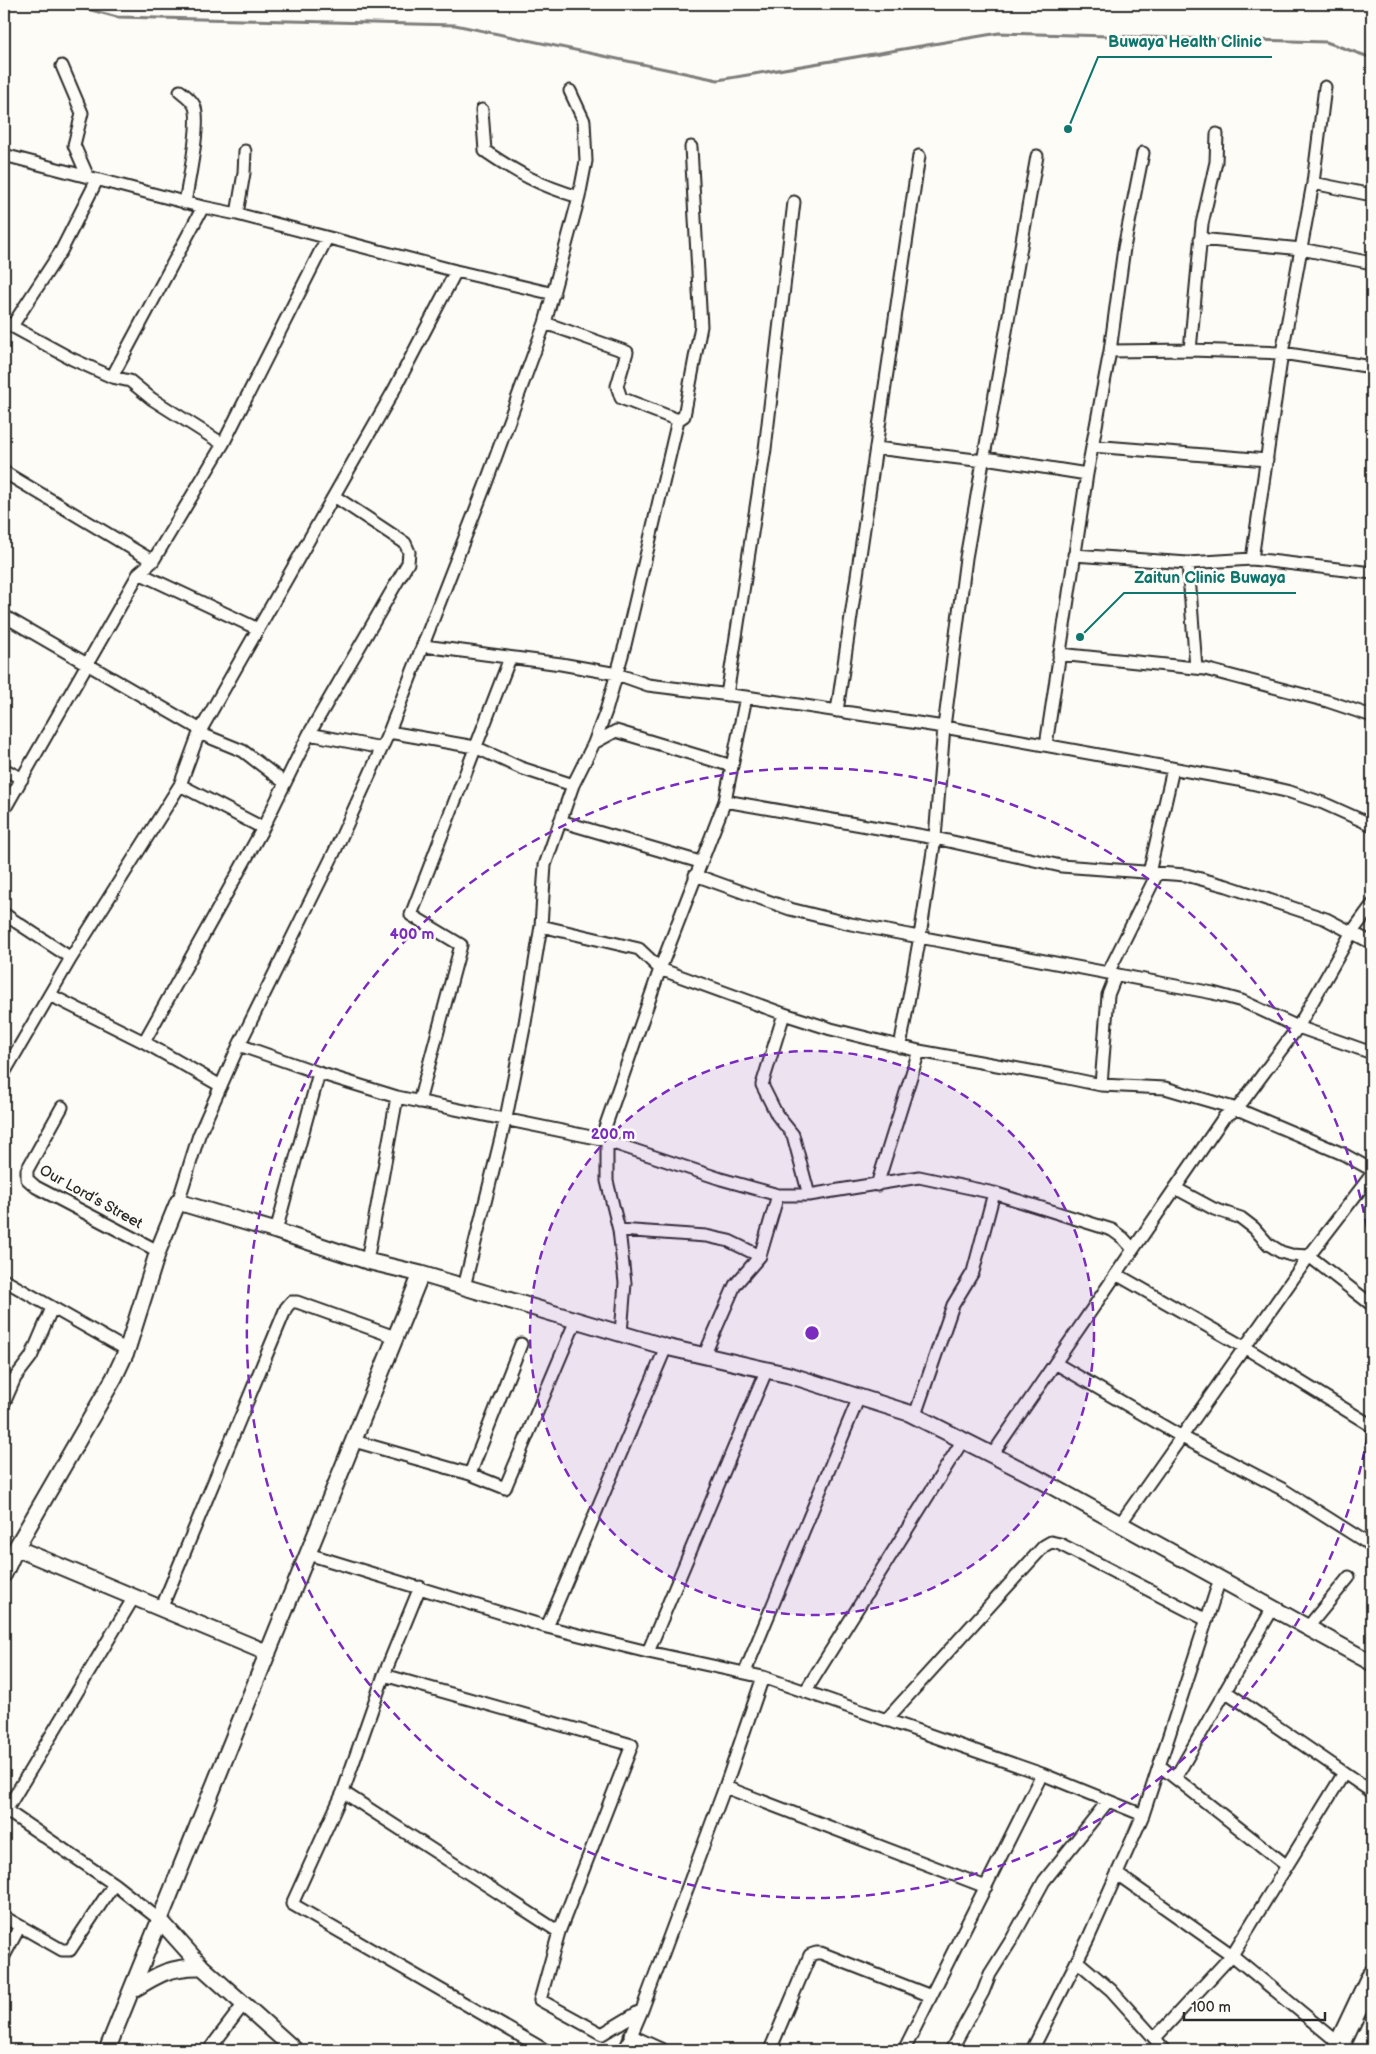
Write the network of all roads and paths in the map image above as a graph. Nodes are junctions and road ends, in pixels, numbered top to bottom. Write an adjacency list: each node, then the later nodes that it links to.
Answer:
1 (62, 66): 13 (street)
2 (1325, 87): 16 (street)
3 (180, 91): 20 (street)
4 (570, 91): 18 (street)
5 (482, 110): 18 (street)
6 (1217, 134): 24 (street)
7 (691, 147): 36 (street)
8 (245, 150): 22 (street)
9 (1143, 154): 32 (street)
10 (4, 155): 14 (street)
11 (919, 156): 39 (street)
12 (1037, 156): 40 (street)
13 (80, 160): 14 (street); 15 (street)
14 (60, 170): 15 (street)
15 (93, 179): 20 (street); 30 (street)
16 (1313, 183): 17 (street); 25 (street)
17 (1372, 194)
18 (578, 197): 28 (street)
19 (794, 202): 59 (street)
20 (185, 203): 21 (street)
21 (203, 207): 22 (street); 35 (street)
22 (237, 214): 23 (street)
23 (327, 238): 27 (street); 37 (street)
24 (1200, 239): 25 (street); 31 (street)
25 (1301, 249): 26 (street); 33 (street)
26 (1372, 263)
27 (456, 271): 28 (street); 44 (street)
28 (554, 294): 29 (street)
29 (545, 323): 36 (street); 53 (street)
30 (8, 324): 35 (street)
31 (1190, 350): 32 (street); 33 (street)
32 (1110, 351): 38 (street)
33 (1282, 353): 34 (street); 41 (street)
34 (1372, 367)
35 (112, 377): 37 (street)
36 (678, 420): 58 (street)
37 (223, 444): 47 (street)
38 (1092, 446): 41 (street); 43 (street)
39 (876, 448): 40 (street); 62 (street)
40 (984, 460): 43 (street); 64 (street)
41 (1267, 460): 46 (street)
42 (4, 472): 47 (street)
43 (1087, 474): 45 (street)
44 (334, 496): 52 (street); 68 (street)
45 (1074, 555): 48 (street); 54 (street)
46 (1252, 559): 48 (street); 49 (street)
47 (153, 561): 50 (street)
48 (1188, 563): 57 (street)
49 (1372, 573)
50 (139, 574): 52 (street); 56 (street)
51 (4, 616): 56 (street)
52 (258, 629): 65 (street)
53 (424, 646): 55 (street); 67 (street)
54 (1059, 654): 57 (street); 70 (street)
55 (510, 658): 58 (street); 71 (street)
56 (88, 663): 65 (street); 76 (street)
57 (1196, 668): 63 (street)
58 (617, 674): 59 (street); 61 (street)
59 (727, 695): 60 (street)
60 (746, 697): 62 (street); 73 (street)
61 (606, 711): 66 (street); 69 (street)
62 (838, 711): 64 (street)
63 (1372, 716)
64 (944, 727): 70 (street); 85 (street)
65 (200, 731): 77 (street); 78 (street)
66 (616, 731): 69 (street); 73 (street)
67 (389, 732): 71 (street); 72 (street)
68 (309, 734): 72 (street); 77 (street)
69 (594, 743): 79 (street)
70 (1046, 745): 75 (street)
71 (475, 747): 79 (street); 112 (street)
72 (382, 748): 102 (street)
73 (732, 766): 80 (street)
74 (4, 769): 76 (street)
75 (1174, 769): 83 (street); 87 (street)
76 (22, 779): 81 (street)
77 (285, 782): 84 (street)
78 (180, 785): 84 (street); 95 (street)
79 (573, 785): 82 (street)
80 (725, 801): 85 (street); 86 (street)
81 (4, 810)
82 (560, 820): 86 (street); 91 (street)
83 (1372, 825)
84 (263, 828): 101 (street)
85 (935, 838): 87 (street); 93 (street)
86 (700, 862): 88 (street)
87 (1153, 873): 92 (street); 97 (street)
88 (695, 875): 93 (street); 96 (street)
89 (1372, 905): 92 (street)
90 (4, 914): 95 (street)
91 (542, 926): 96 (street); 115 (street)
92 (1352, 932): 94 (street); 100 (street)
93 (920, 936): 97 (street); 103 (street)
94 (1372, 943)
95 (70, 958): 98 (street)
96 (660, 969): 99 (street); 116 (street)
97 (1112, 974): 100 (street); 109 (street)
98 (50, 995): 101 (street); 106 (street)
99 (784, 1014): 103 (street); 123 (street)
100 (1298, 1027): 105 (street); 114 (street)
101 (144, 1042): 110 (street)
102 (240, 1045): 108 (street); 110 (street)
103 (900, 1047): 104 (street)
104 (919, 1052): 109 (street); 119 (street)
105 (1372, 1053)
106 (7, 1060): 107 (street)
107 (4, 1073)
108 (319, 1073): 111 (street); 126 (street)
109 (1101, 1085): 114 (street)
110 (221, 1086): 124 (street)
111 (397, 1096): 112 (street); 131 (street)
112 (420, 1102): 115 (street)
113 (62, 1107): 128 (street, Our Lord’s Street)
114 (1237, 1109): 117 (street); 120 (street)
115 (506, 1118): 116 (street); 135 (street)
116 (604, 1140): 122 (street); 125 (street)
117 (1372, 1170)
118 (1372, 1174): 130 (street)
119 (877, 1185): 121 (street); 123 (street)
120 (1175, 1188): 127 (street); 130 (street)
121 (994, 1193): 127 (street); 150 (street)
122 (778, 1195): 123 (street); 129 (street)
123 (809, 1195)
124 (178, 1202): 126 (street); 128 (street)
125 (619, 1230): 129 (street); 139 (street)
126 (276, 1231): 131 (street)
127 (1133, 1249): 133 (street)
128 (158, 1251): 144 (street)
129 (760, 1256): 145 (street)
130 (1309, 1256): 136 (street); 143 (street)
131 (367, 1262): 132 (street)
132 (421, 1274): 135 (street); 140 (street)
133 (1116, 1274): 143 (street); 146 (street)
134 (4, 1280): 137 (street)
135 (464, 1287): 138 (street)
136 (1372, 1305)
137 (52, 1308): 144 (street); 149 (street)
138 (576, 1320): 139 (street); 156 (street)
139 (621, 1332): 142 (street)
140 (396, 1337): 154 (street); 167 (street)
141 (521, 1344): 156 (street)
142 (666, 1347): 145 (street); 169 (street)
143 (1244, 1347): 151 (street); 152 (street)
144 (127, 1350): 159 (street)
145 (704, 1356): 147 (street)
146 (1055, 1362): 152 (street); 155 (street)
147 (767, 1369): 148 (street); 171 (street)
148 (859, 1397): 150 (street); 174 (street)
149 (4, 1403)
150 (915, 1416): 153 (street)
151 (1372, 1426)
152 (1182, 1437): 157 (street); 158 (street)
153 (963, 1440): 155 (street); 178 (street)
154 (354, 1441): 156 (street); 160 (street)
155 (992, 1455): 157 (street)
156 (470, 1474)
157 (1120, 1524): 163 (street)
158 (1372, 1546)
159 (16, 1548): 161 (street); 165 (street)
160 (308, 1554): 164 (street); 172 (street)
161 (4, 1575)
162 (1349, 1577): 170 (street)
163 (1220, 1579): 166 (street); 168 (street)
164 (420, 1587): 169 (street); 175 (street)
165 (134, 1597): 167 (street); 188 (street)
166 (1273, 1608): 170 (street); 177 (street)
167 (161, 1609): 172 (street)
168 (1207, 1620): 179 (street); 180 (street)
169 (547, 1627): 171 (street)
170 (1308, 1627): 173 (street)
171 (648, 1652): 174 (street)
172 (268, 1653): 195 (street)
173 (1372, 1663)
174 (744, 1672): 176 (street)
175 (384, 1675): 185 (street); 197 (street)
176 (763, 1677): 178 (street); 184 (street)
177 (1225, 1691): 181 (street); 183 (street)
178 (804, 1692): 179 (street)
179 (886, 1720): 182 (street)
180 (1160, 1766): 183 (street); 189 (street)
181 (1344, 1773): 186 (street); 190 (street)
182 (1042, 1774): 187 (street); 193 (street)
183 (1176, 1777): 190 (street)
184 (725, 1787): 193 (street); 206 (street)
185 (343, 1792): 197 (street); 213 (street)
186 (1372, 1792)
187 (1108, 1801): 189 (street); 218 (street)
188 (5, 1812): 192 (street)
189 (1143, 1815): 191 (street)
190 (1287, 1866): 198 (street)
191 (1117, 1874): 198 (street); 200 (street)
192 (114, 1884): 195 (street); 196 (street)
193 (986, 1886): 204 (street)
194 (4, 1917): 196 (street)
195 (160, 1920): 201 (street); 203 (street)
196 (20, 1926): 199 (street)
197 (559, 1932): 206 (street)
198 (1232, 1955): 208 (street); 209 (street)
199 (4, 1956)
200 (1077, 1961): 208 (street); 219 (street)
201 (202, 1967): 203 (street); 205 (street)
202 (1372, 1976): 209 (highway)
203 (131, 1991): 210 (street)
204 (931, 1996): 216 (street); 217 (street)
205 (244, 2004): 211 (street); 212 (street)
206 (642, 2010): 207 (street)
207 (630, 2035): 214 (street); 215 (street)
208 (1155, 2038): 220 (street)
209 (1338, 2047)
210 (107, 2050)
211 (209, 2050)
212 (295, 2050)
213 (545, 2050)
214 (625, 2050)
215 (662, 2050)
216 (770, 2050)
217 (904, 2050)
218 (950, 2050)
219 (1032, 2050)
220 (1165, 2050)

